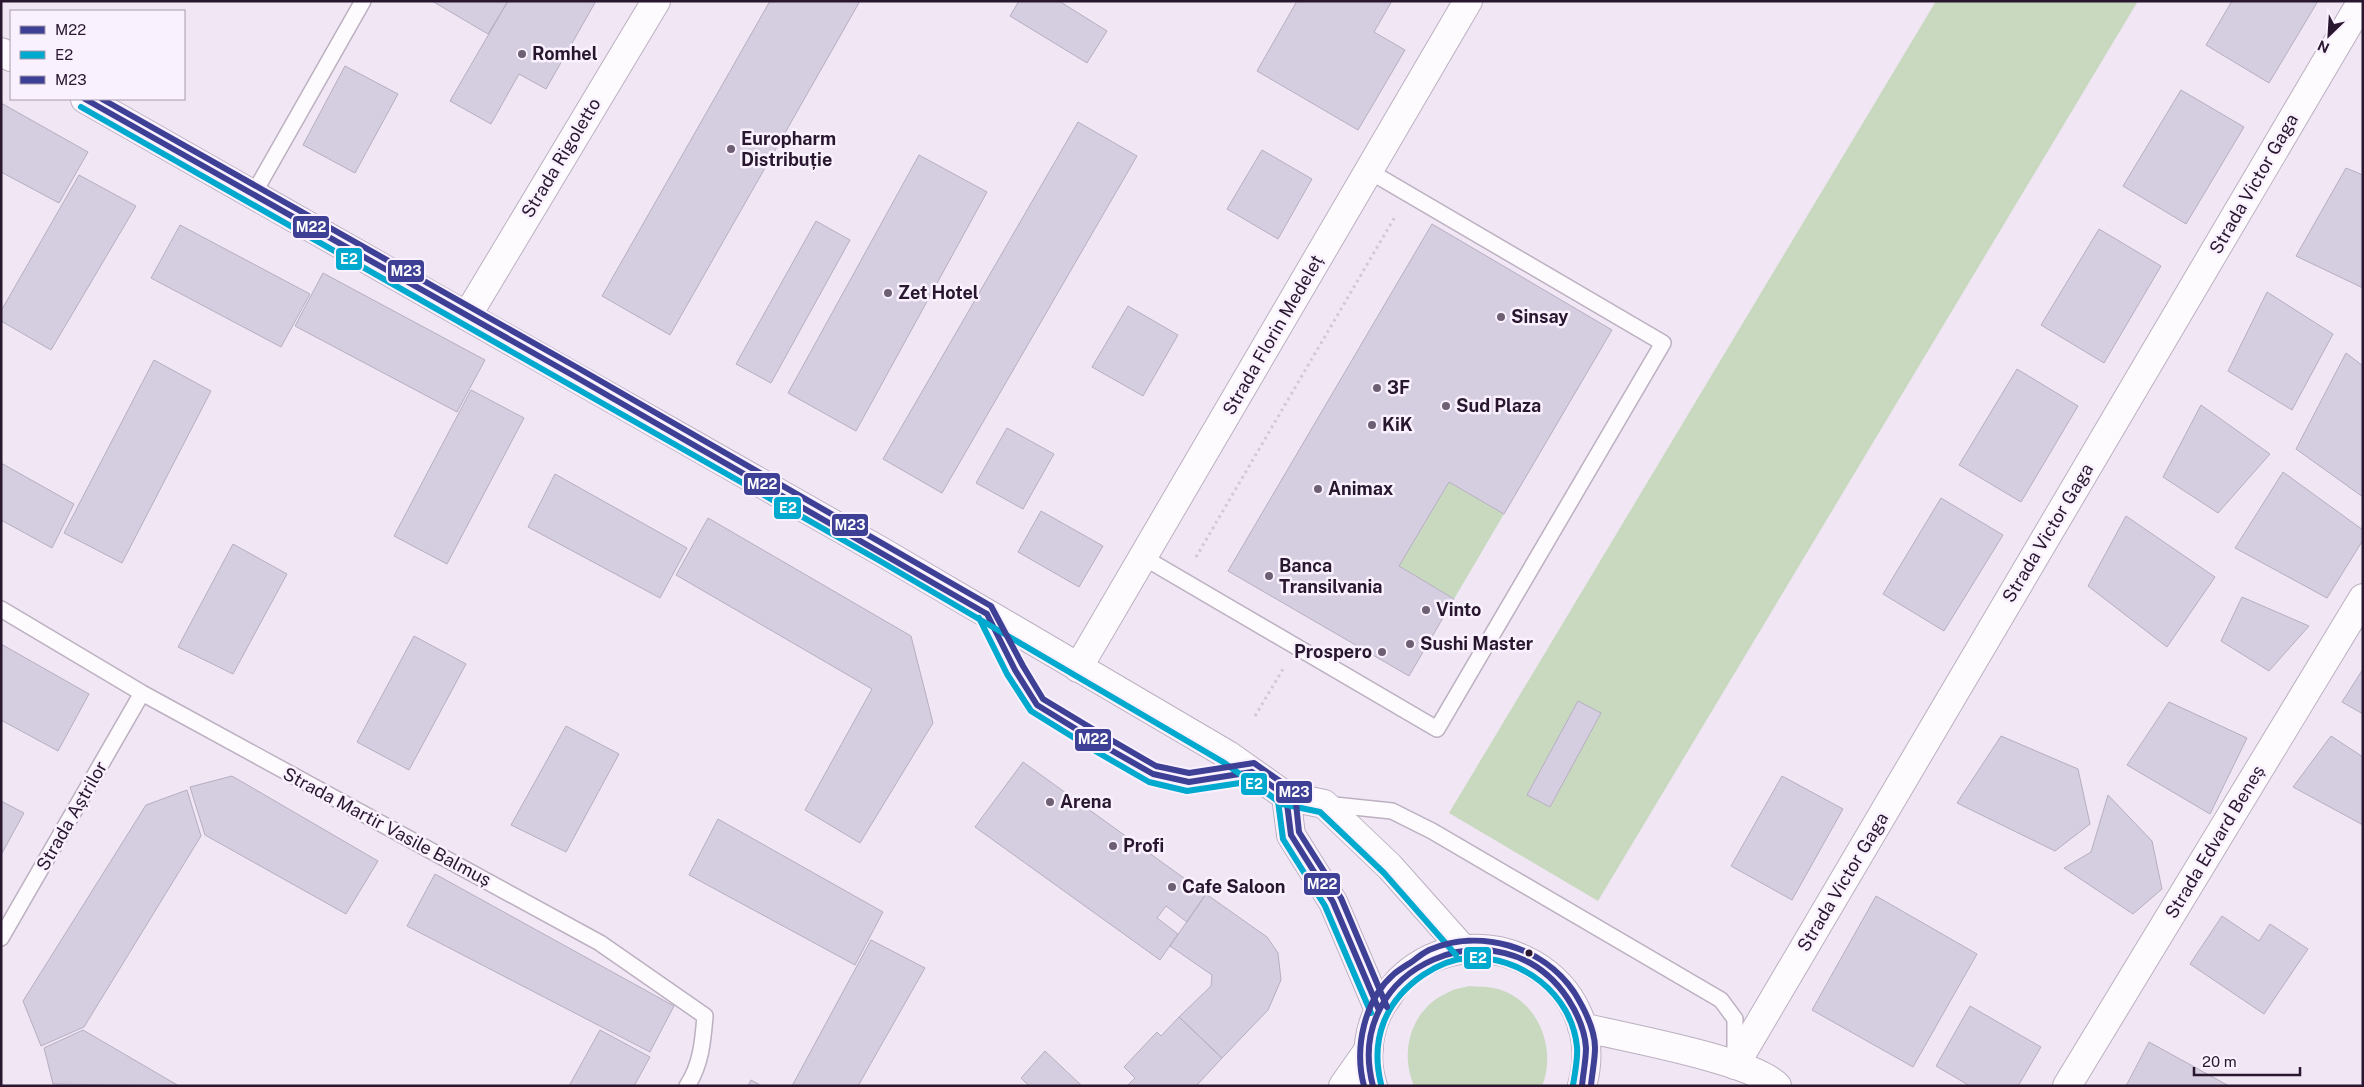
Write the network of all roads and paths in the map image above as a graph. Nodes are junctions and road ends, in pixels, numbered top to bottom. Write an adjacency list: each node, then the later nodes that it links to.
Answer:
1 (363, 1): 7 (lane)
2 (656, 1): 9 (street, Strada Rigoletto)
3 (1468, 1): 6 (street, Strada Florin Medeleț)
4 (2362, 1): 25 (street, Strada Victor Gaga)
5 (87, 100): 7 (street)
6 (1369, 171): 8 (lane); 10 (street, Strada Florin Medeleț)
7 (254, 193): 9 (street)
8 (1408, 194): 11 (path); 11 (lane)
9 (467, 316): 14 (street)
10 (1143, 556): 11 (lane); 15 (street, Strada Florin Medeleț)
11 (1183, 580)
12 (2363, 598): 31 (street, Strada Edvard Beneș)
13 (1, 609): 16 (lane, Strada Martir Vasile Balmuș)
14 (987, 614): 15 (street); 17 (lane)
15 (1078, 668): 17 (street)
16 (142, 693): 20 (lane, Strada Aștrilor); 26 (lane, Strada Martir Vasile Balmuș)
17 (1252, 772): 18 (street)
18 (1286, 796): 19 (street); 22 (street)
19 (1324, 804): 21 (street); 25 (lane)
20 (1, 938)
21 (1463, 948): 22 (street); 23 (street)
22 (1378, 1010): 24 (street)
23 (1582, 1027): 25 (street); 29 (street)
24 (1369, 1049): 27 (street); 28 (street)
25 (1735, 1065): 30 (street)
26 (688, 1086)
27 (1343, 1086)
28 (1373, 1086)
29 (1582, 1086)
30 (1777, 1086)
31 (2067, 1086)

